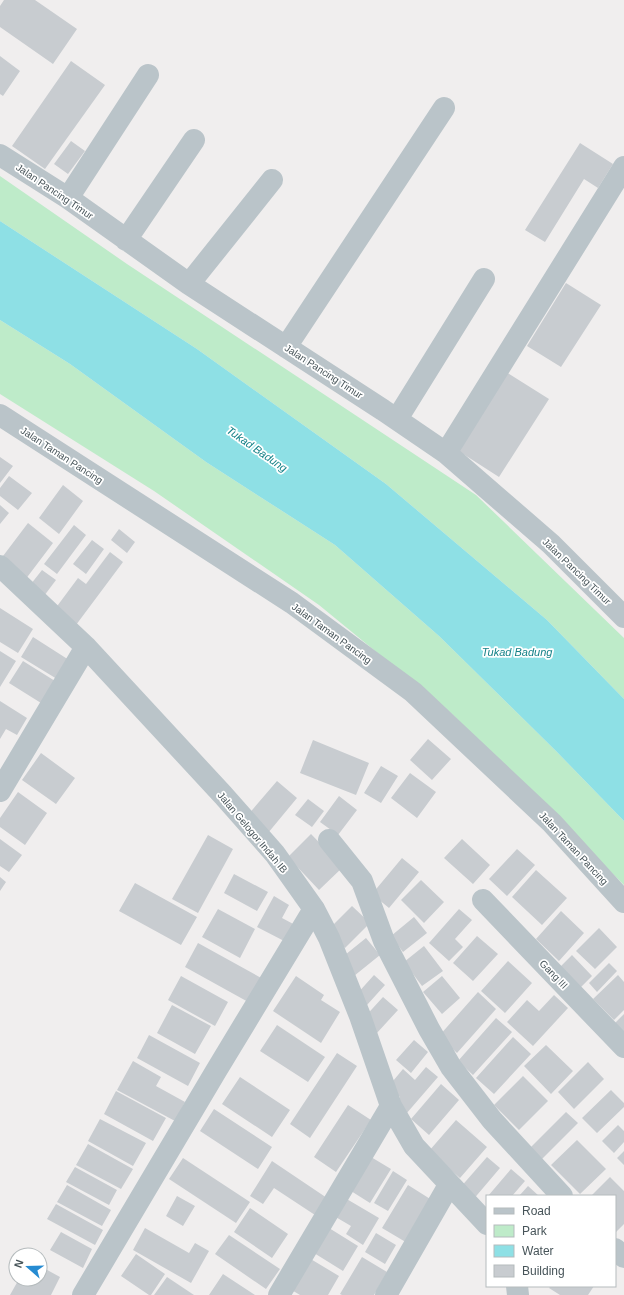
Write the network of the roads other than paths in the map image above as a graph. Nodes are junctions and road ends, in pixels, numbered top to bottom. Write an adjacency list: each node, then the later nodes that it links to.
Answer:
1 (148, 75): 7 (street)
2 (444, 108): 11 (street)
3 (194, 140): 8 (street)
4 (0, 155): 7 (street, Jalan Pancing Timur)
5 (624, 167): 14 (street)
6 (272, 180): 10 (street)
7 (68, 198): 8 (street, Jalan Pancing Timur)
8 (126, 240): 10 (street, Jalan Pancing Timur)
9 (484, 278): 13 (street)
10 (189, 284): 11 (street, Jalan Pancing Timur)
11 (286, 347): 13 (street, Jalan Pancing Timur)
12 (0, 415): 21 (street, Jalan Taman Pancing)
13 (397, 419): 14 (street, Jalan Pancing Timur)
14 (446, 452): 16 (street, Jalan Pancing Timur)
15 (0, 566): 17 (street, Jalan Gelogor Indah IB)
16 (624, 617)
17 (86, 647): 18 (street); 22 (street, Jalan Gelogor Indah IB)
18 (0, 791)
19 (329, 840): 26 (street)
20 (483, 900): 23 (street, Gang III)
21 (624, 902)
22 (314, 910): 24 (street, Jalan Gelogor Indah IB); 30 (street)
23 (624, 1047)
24 (391, 1106): 25 (street, Jalan Gelogor Indah IB); 31 (street)
25 (449, 1185): 27 (street, Jalan Gelogor Indah IB); 32 (street)
26 (561, 1195)
27 (486, 1223)
28 (616, 1250): 29 (street)
29 (624, 1257)
30 (83, 1295)
31 (278, 1295)
32 (386, 1295)

